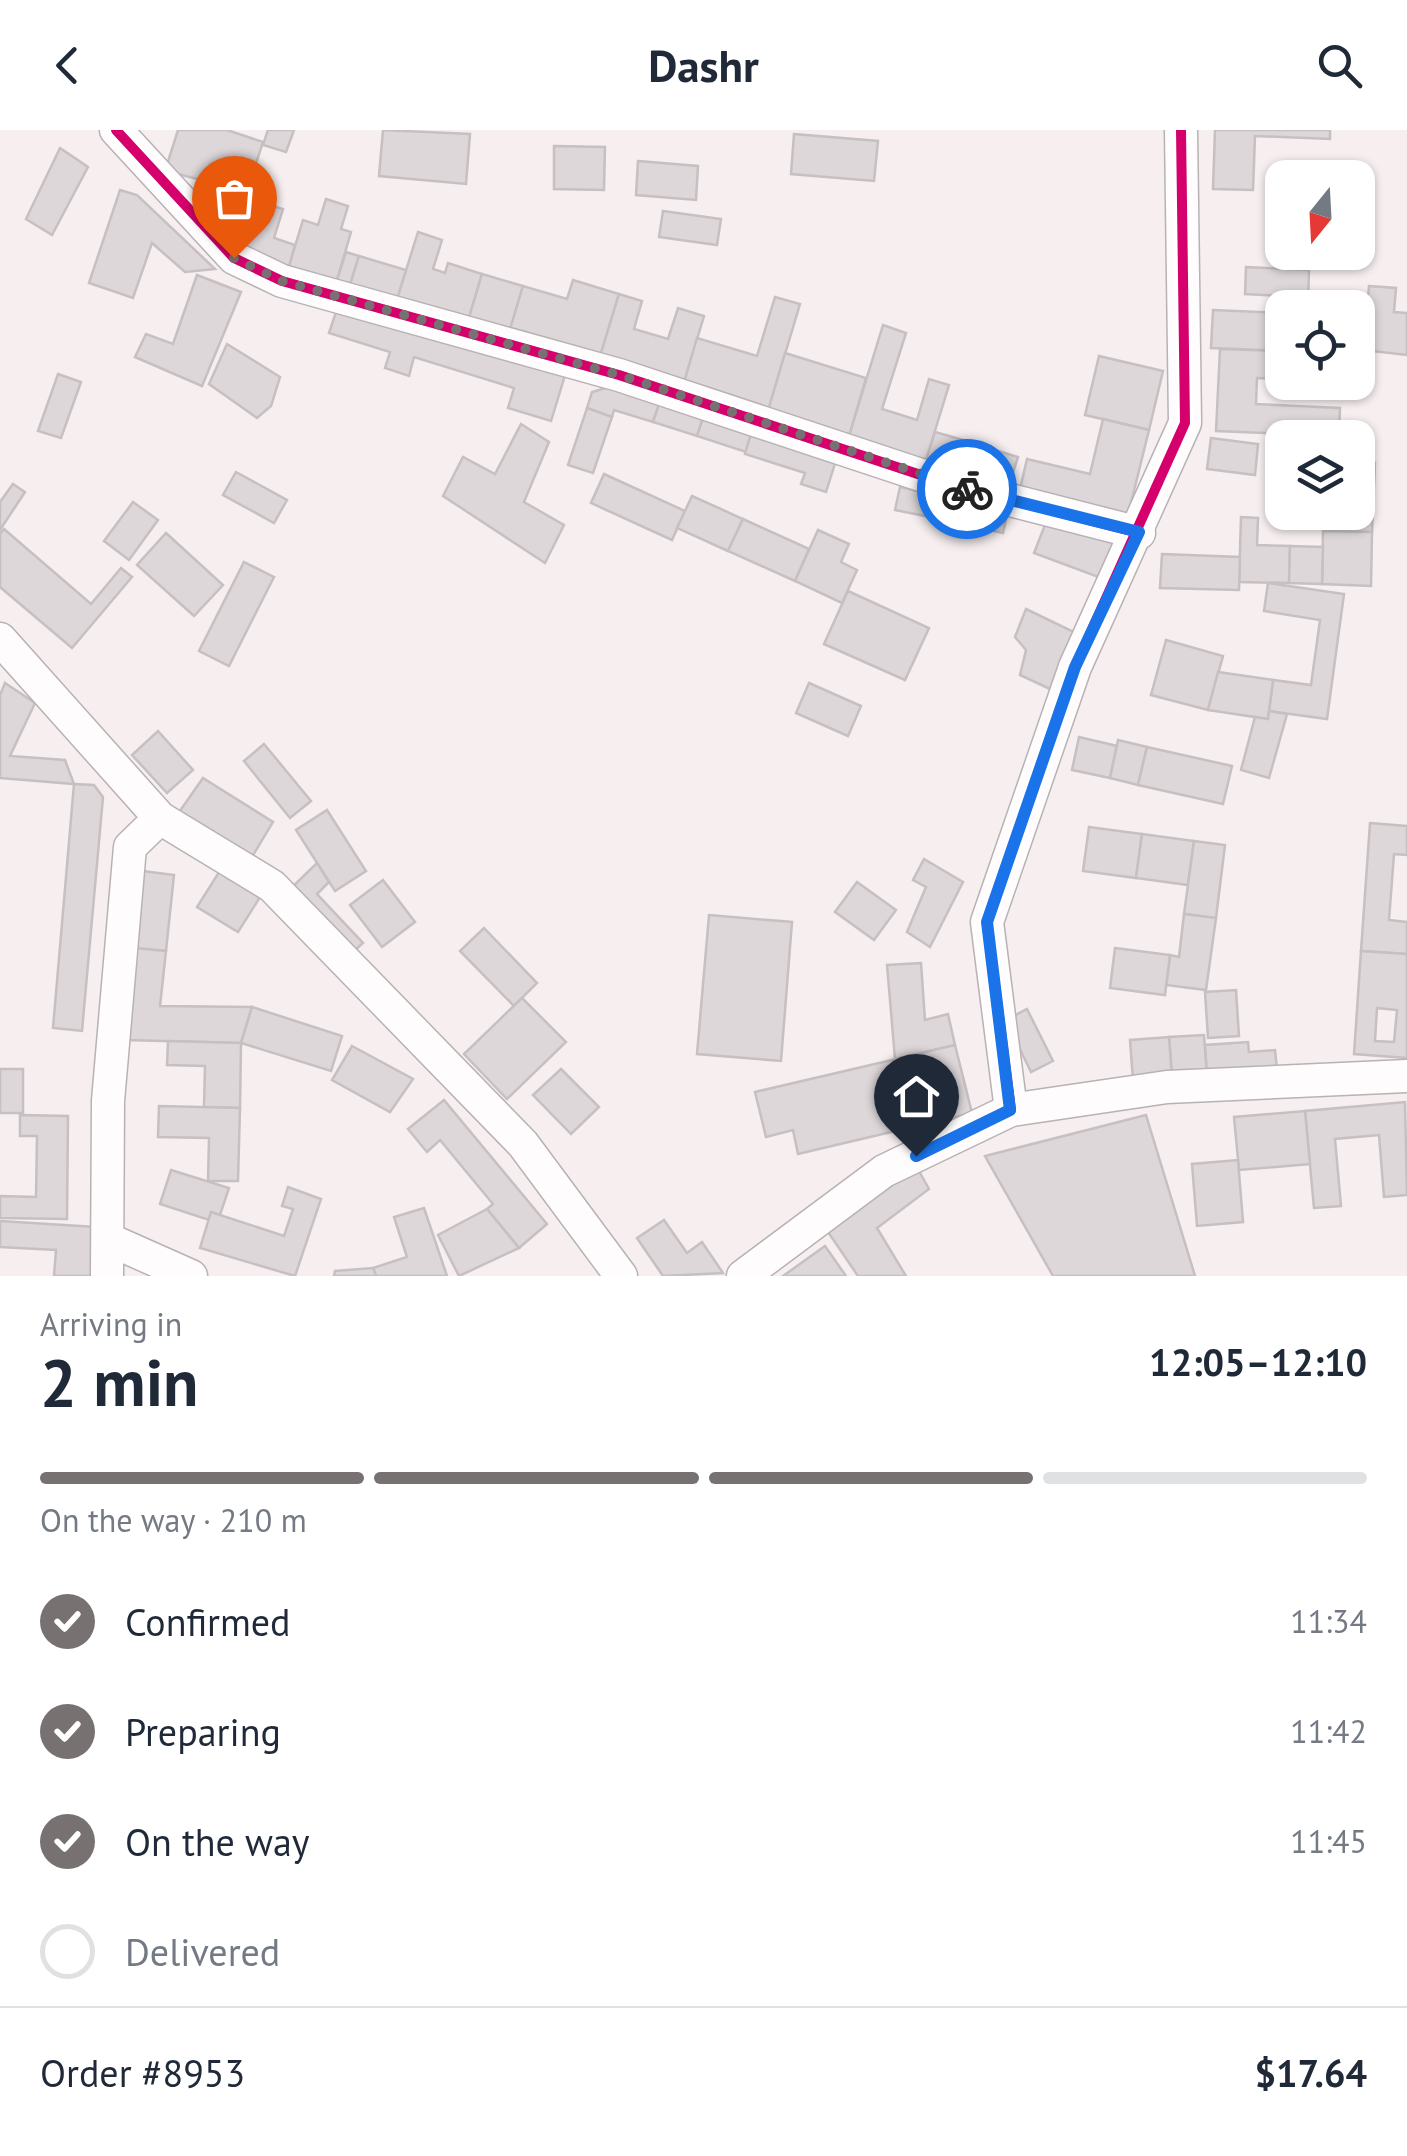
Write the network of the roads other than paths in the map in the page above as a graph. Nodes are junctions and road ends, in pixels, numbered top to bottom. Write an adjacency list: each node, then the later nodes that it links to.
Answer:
1 (116, 130): 3 (street)
2 (1181, 130): 3 (street)
3 (1139, 532): 7 (street)
4 (0, 638): 5 (street)
5 (160, 818): 8 (street); 11 (street)
6 (1407, 1076): 7 (street)
7 (1010, 1110): 12 (street)
8 (110, 1240): 9 (street); 10 (street)
9 (107, 1276)
10 (192, 1276)
11 (621, 1276)
12 (742, 1276)

